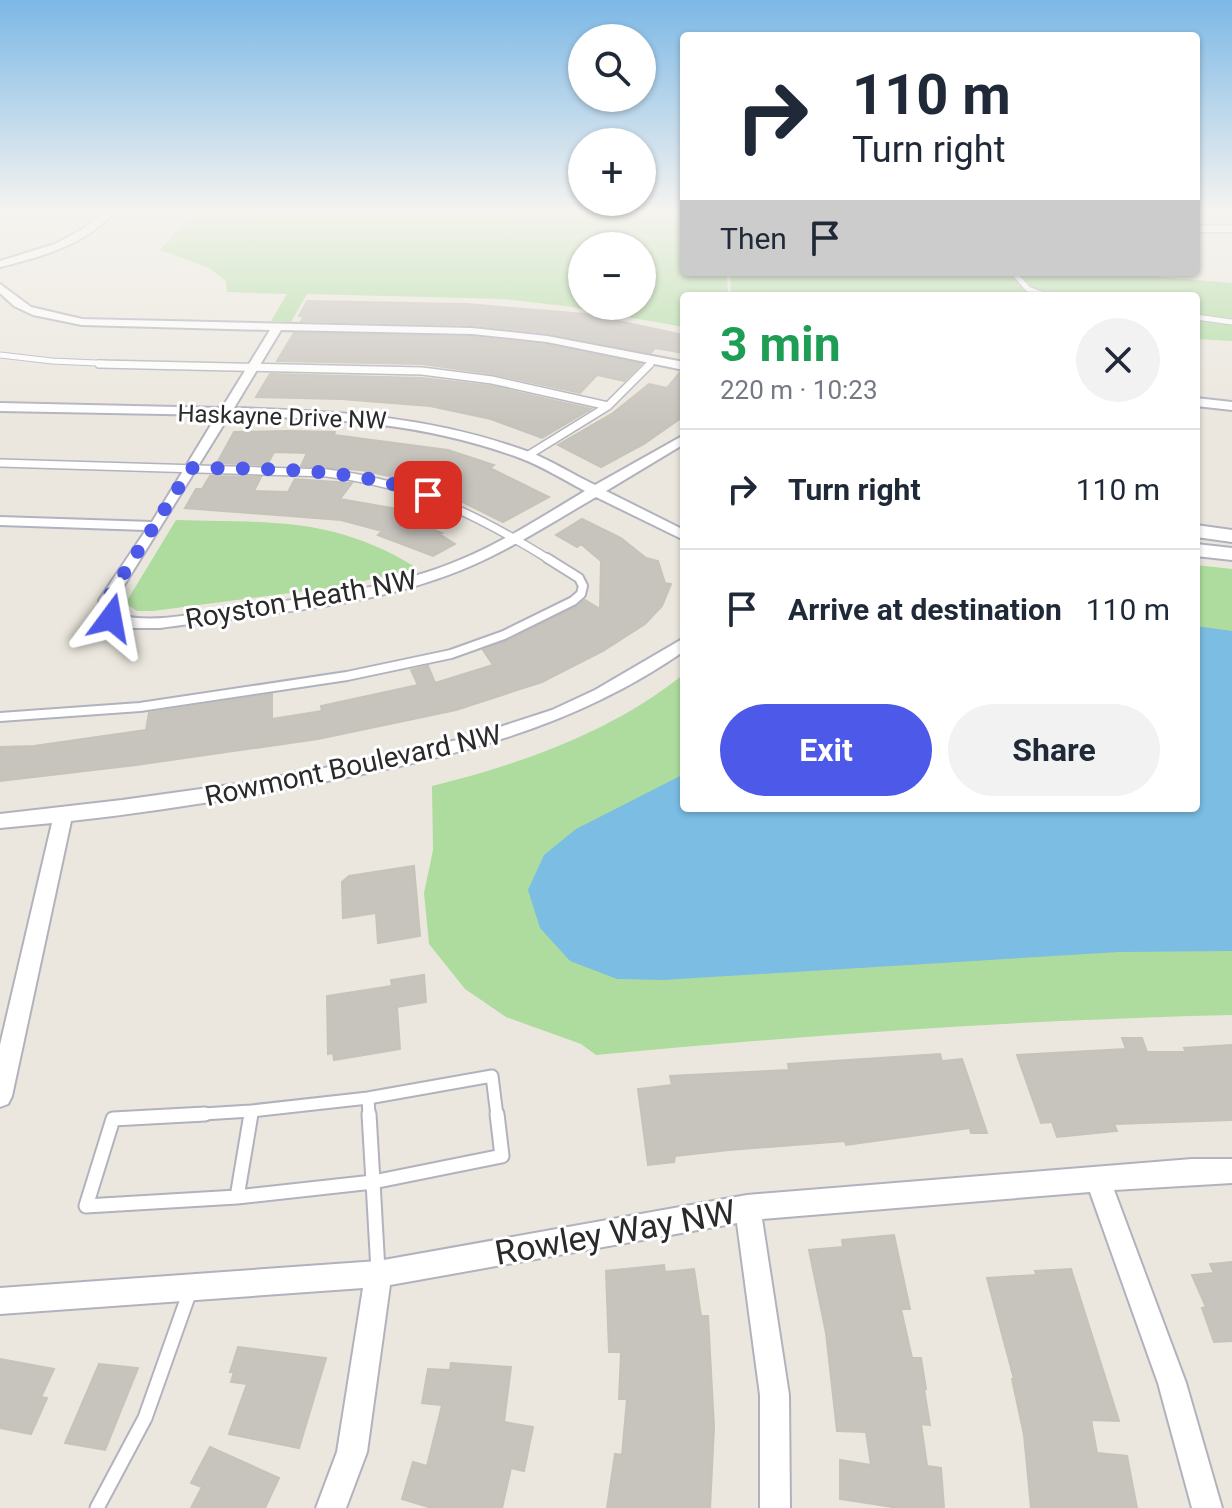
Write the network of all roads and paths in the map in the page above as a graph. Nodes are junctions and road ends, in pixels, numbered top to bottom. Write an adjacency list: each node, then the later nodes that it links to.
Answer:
1 (0, 287): 2 (street)
2 (15, 305): 3 (street); 6 (street)
3 (0, 309)
4 (1200, 318): 5 (lane)
5 (1232, 322)
6 (277, 327): 8 (street); 10 (street, Royston Heath NW)
7 (0, 355): 10 (lane)
8 (654, 360): 9 (street); 12 (lane)
9 (680, 365)
10 (253, 366): 12 (lane); 15 (street, Royston Heath NW)
11 (1200, 402): 13 (street)
12 (608, 406): 17 (lane)
13 (1232, 406)
14 (0, 407): 15 (street, Haskayne Drive NW)
15 (226, 413): 17 (street, Haskayne Drive NW); 19 (street, Royston Heath NW)
16 (680, 441): 20 (street, Royston Heath NW)
17 (527, 456): 20 (street, Haskayne Drive NW)
18 (0, 463): 19 (lane)
19 (191, 468): 22 (street, Royston Heath NW); 26 (lane)
20 (598, 490): 24 (street, Haskayne Drive NW); 26 (street, Royston Heath NW)
21 (0, 521): 22 (street)
22 (156, 526): 26 (street, Royston Heath NW)
23 (1200, 532): 25 (street)
24 (680, 534)
25 (1232, 536)
26 (514, 539): 30 (lane)
27 (1200, 550): 28 (street)
28 (1232, 554)
29 (680, 646): 31 (street, Rowmont Boulevard NW)
30 (0, 717)
31 (63, 815): 32 (street, Rowmont Boulevard NW); 33 (street)
32 (0, 821)
33 (0, 1096)
34 (368, 1098): 35 (lane); 38 (lane); 38 (lane)
35 (251, 1111): 39 (lane); 39 (lane)
36 (1232, 1171): 37 (street, Rowley Way NW)
37 (1098, 1180): 40 (street, Rowley Way NW); 47 (street)
38 (374, 1182): 39 (lane); 41 (lane)
39 (237, 1197)
40 (747, 1208): 41 (street, Rowley Way NW); 46 (street)
41 (378, 1274): 42 (street, Rowley Way NW); 45 (street)
42 (191, 1289): 43 (street, Rowley Way NW); 44 (lane)
43 (0, 1301)
44 (97, 1508)
45 (331, 1508)
46 (775, 1508)
47 (1207, 1508)

